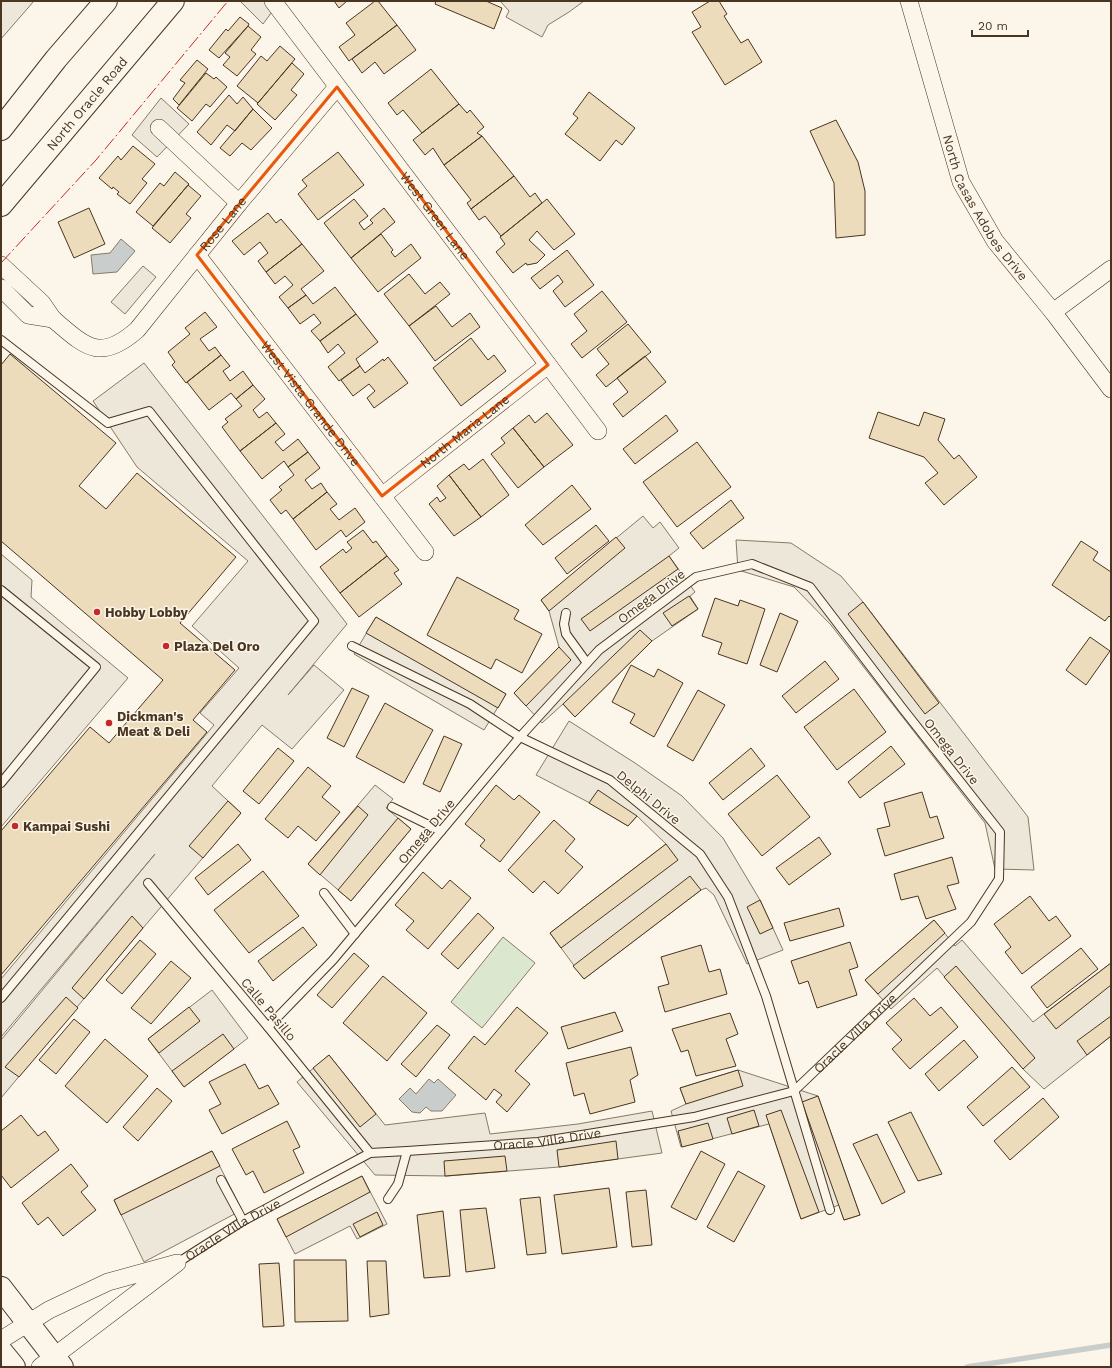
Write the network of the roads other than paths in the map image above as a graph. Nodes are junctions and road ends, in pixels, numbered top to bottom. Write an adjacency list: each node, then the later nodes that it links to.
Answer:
1 (106, 1): 7 (main road)
2 (173, 1): 9 (main road, North Oracle Road)
3 (272, 1): 5 (street, West Greer Lane)
4 (909, 1): 14 (street, North Casas Adobes Drive)
5 (337, 87): 8 (street, Rose Lane); 17 (street, West Greer Lane)
6 (159, 128): 8 (street)
7 (1, 129)
8 (240, 203): 10 (street, Rose Lane)
9 (1, 205)
10 (197, 255): 15 (street, Rose Lane); 20 (street, West Vista Grande Drive)
11 (1, 265): 15 (street)
12 (1111, 269): 14 (street)
13 (1, 288): 15 (street)
14 (1053, 312): 18 (street, North Casas Adobes Drive)
15 (53, 319)
16 (1, 340): 34 (lane)
17 (548, 365): 19 (street, West Greer Lane); 20 (street, North Maria Lane)
18 (1111, 389)
19 (598, 431)
20 (382, 496): 21 (street, West Vista Grande Drive)
21 (425, 552)
22 (1, 590): 27 (lane)
23 (566, 613): 25 (lane)
24 (352, 646): 26 (lane, Delphi Drive)
25 (587, 663): 26 (lane, Omega Drive); 33 (lane, Omega Drive)
26 (520, 737): 29 (lane, Omega Drive); 36 (lane, Delphi Drive)
27 (1, 783)
28 (392, 807): 29 (lane)
29 (441, 831): 32 (lane, Omega Drive)
30 (148, 883): 35 (lane, Calle Pasillo)
31 (324, 893): 32 (lane)
32 (355, 934): 35 (lane, Omega Drive)
33 (902, 988): 36 (lane, Oracle Villa Drive)
34 (1, 998)
35 (268, 1027): 38 (lane, Calle Pasillo)
36 (794, 1091): 37 (lane, Oracle Villa Drive); 41 (lane, Delphi Drive)
37 (406, 1152): 38 (lane, Oracle Villa Drive); 40 (lane)
38 (370, 1153): 42 (lane, Oracle Villa Drive)
39 (221, 1180): 42 (lane)
40 (388, 1199)
41 (830, 1210)
42 (243, 1221): 43 (lane, Oracle Villa Drive)
43 (177, 1263): 45 (street, Oracle Villa Drive); 48 (street, Oracle Villa Drive)
44 (1, 1288): 45 (main road)
45 (28, 1323): 46 (street, Oracle Villa Drive); 48 (main road)
46 (1, 1340)
47 (1, 1351): 49 (main road)
48 (52, 1363)
49 (14, 1367)

